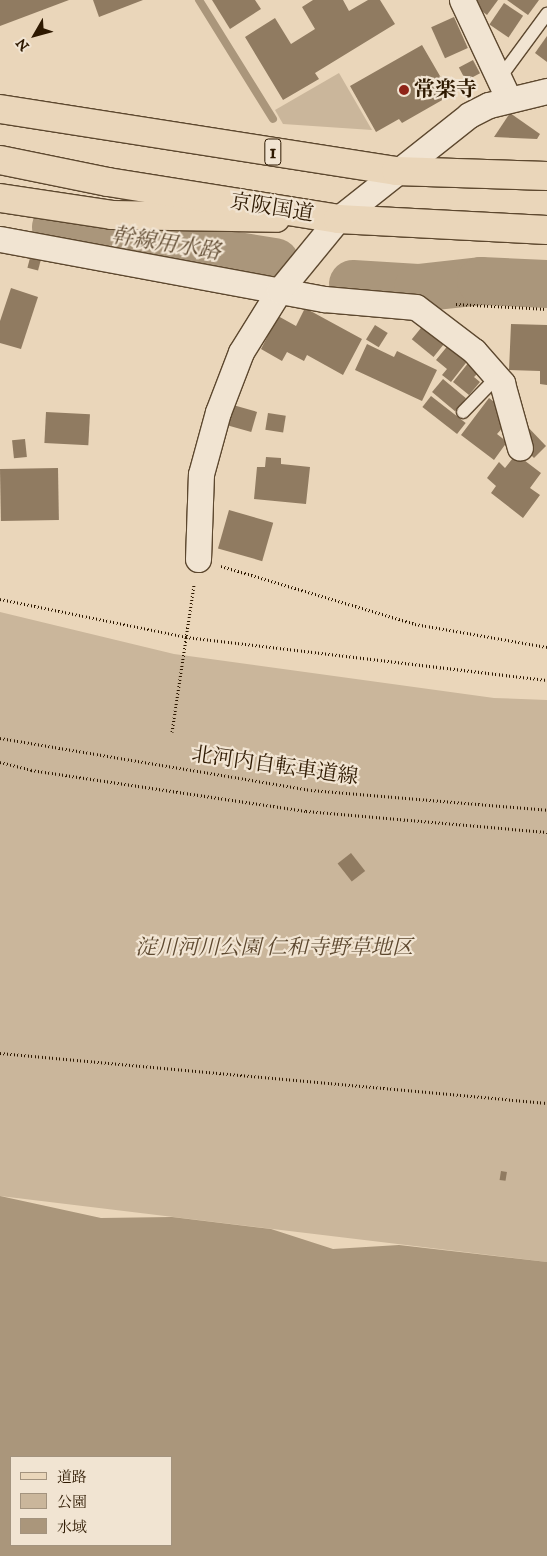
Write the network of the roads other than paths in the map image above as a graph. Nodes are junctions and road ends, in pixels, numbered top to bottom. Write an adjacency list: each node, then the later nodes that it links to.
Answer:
1 (462, 0): 3 (street)
2 (547, 14): 3 (lane)
3 (504, 90): 4 (street); 7 (street)
4 (547, 92)
5 (0, 109): 7 (main road, 1)
6 (0, 160): 10 (main road, 京阪国道)
7 (396, 171): 8 (main road, 1); 10 (street)
8 (547, 176)
9 (0, 198): 10 (main road)
10 (338, 219): 11 (main road, 京阪国道); 13 (street)
11 (547, 230)
12 (0, 239): 13 (street)
13 (279, 291): 14 (street); 17 (street)
14 (497, 377): 15 (lane); 16 (street)
15 (463, 412)
16 (520, 448)
17 (198, 559)

